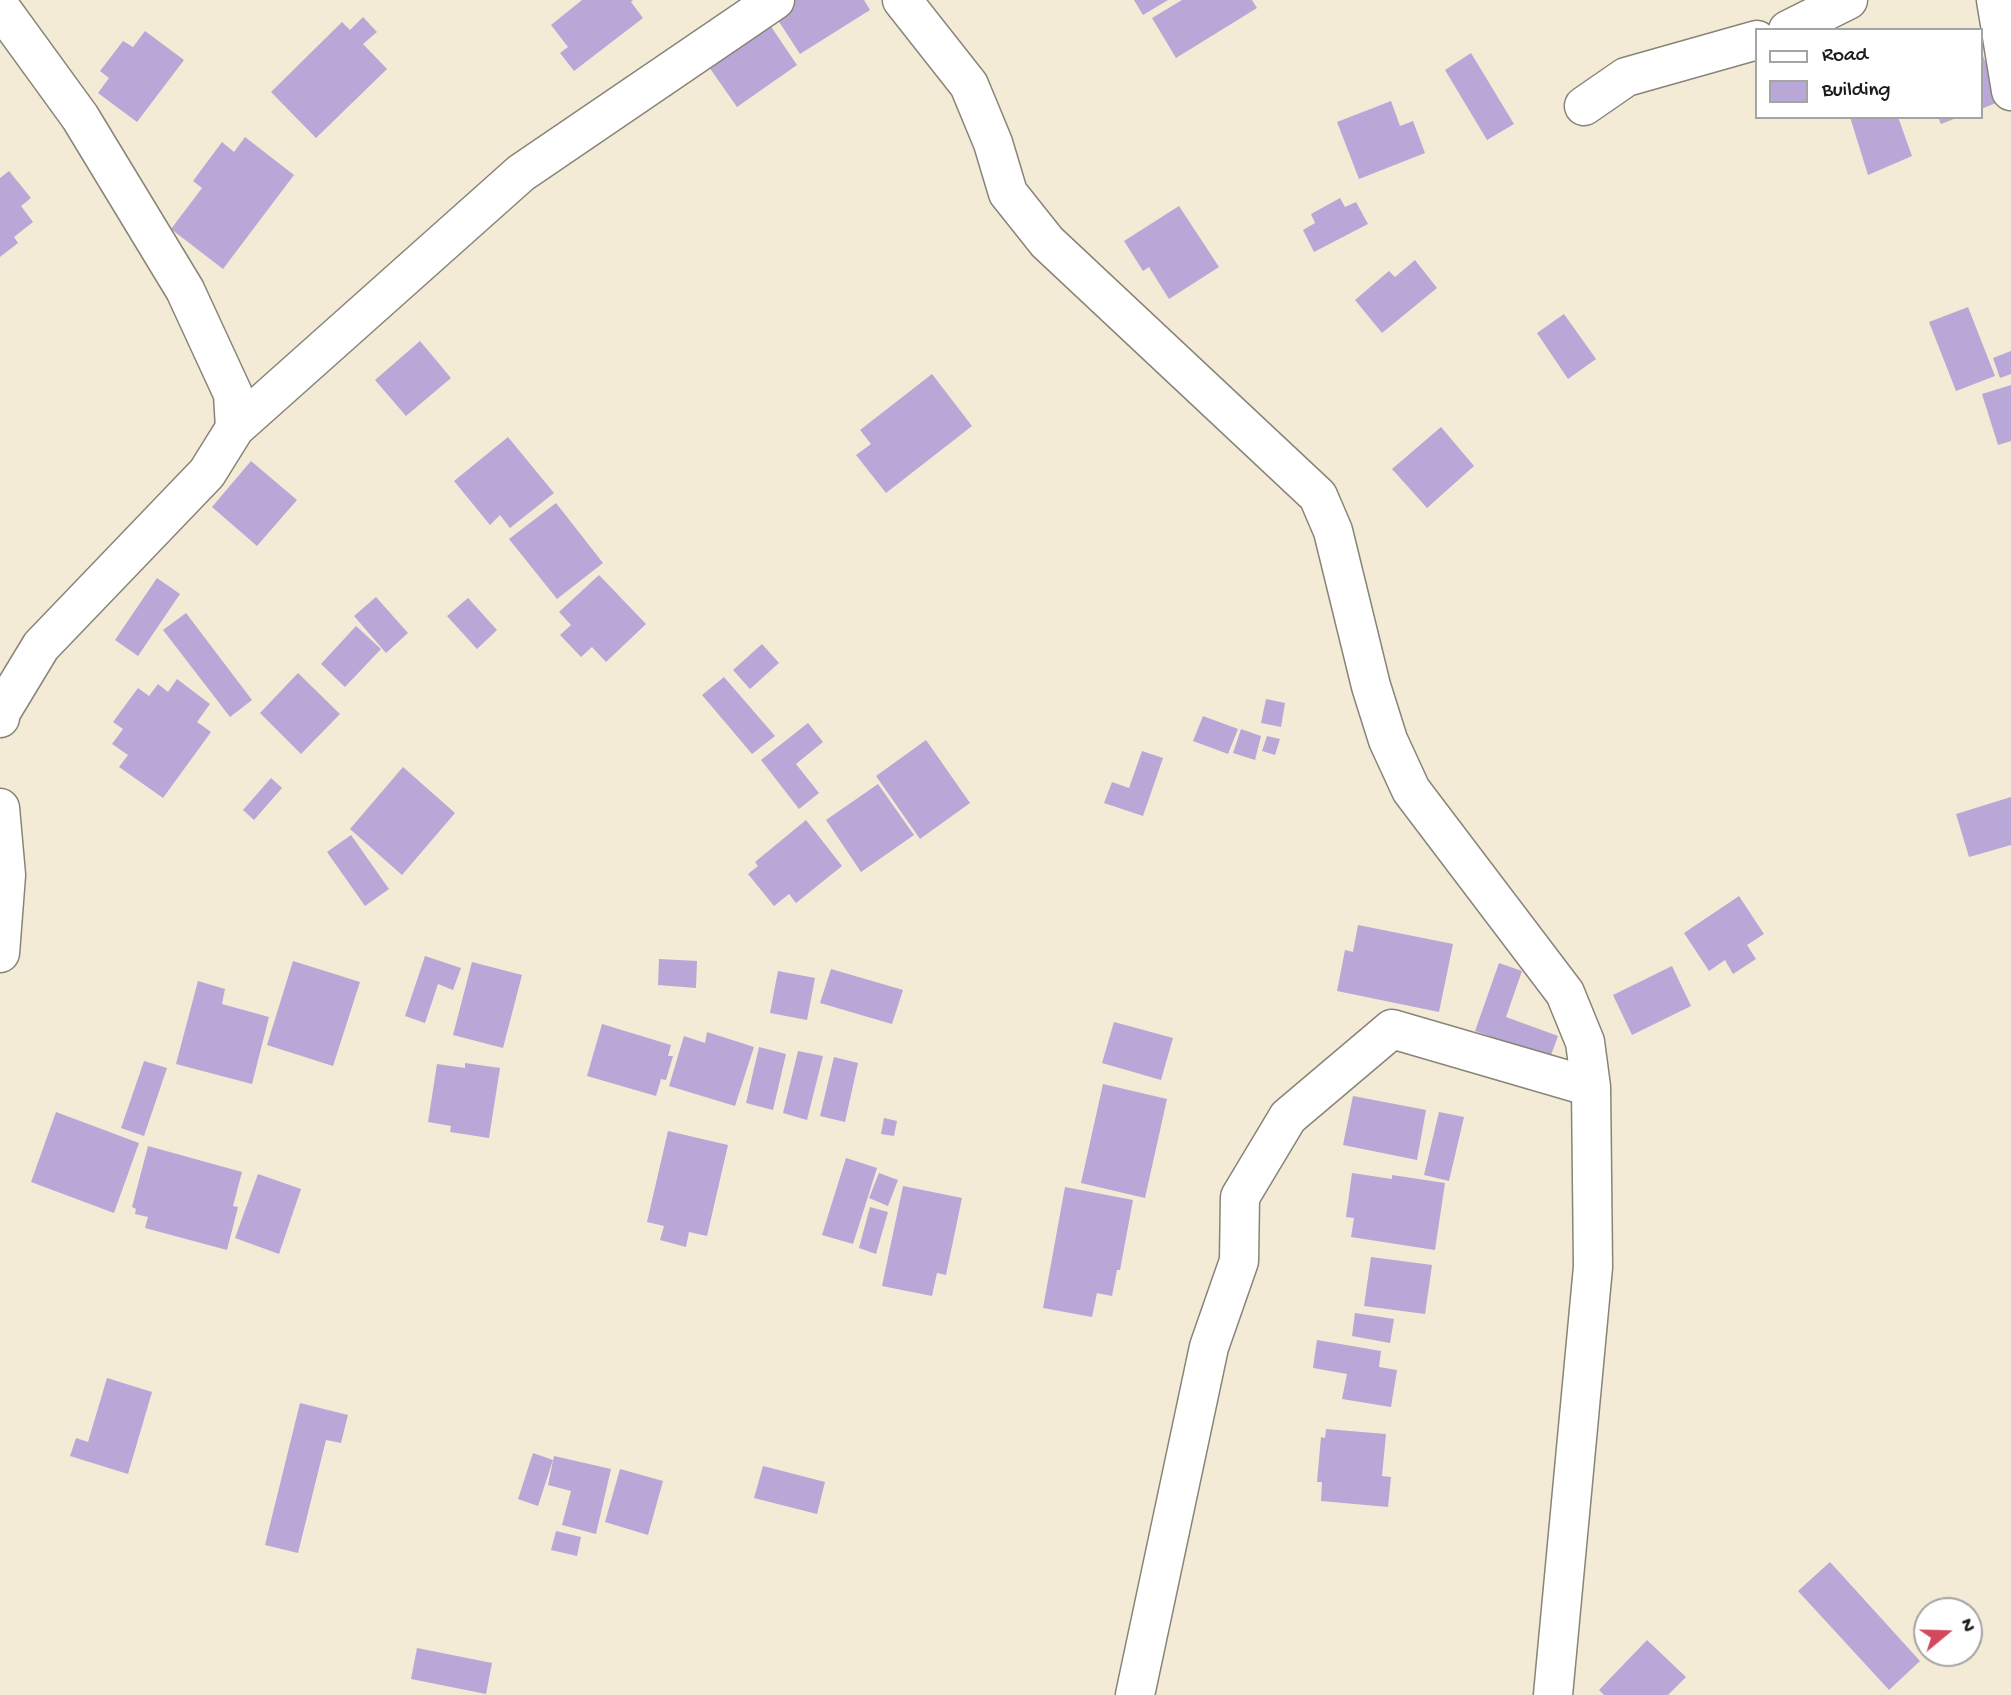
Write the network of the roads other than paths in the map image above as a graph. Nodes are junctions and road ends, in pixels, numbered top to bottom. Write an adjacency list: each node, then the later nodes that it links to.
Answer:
1 (775, 0): 10 (street)
2 (902, 0): 14 (street)
3 (1848, 0): 6 (street)
4 (1996, 0): 8 (street)
5 (0, 7): 10 (street)
6 (1792, 28)
7 (1756, 40): 9 (street)
8 (2011, 91)
9 (1584, 106)
10 (235, 428): 11 (street)
11 (0, 718)
12 (1, 819): 13 (street)
13 (0, 953)
14 (1591, 1087): 15 (street); 16 (street)
15 (1135, 1695)
16 (1553, 1695)

